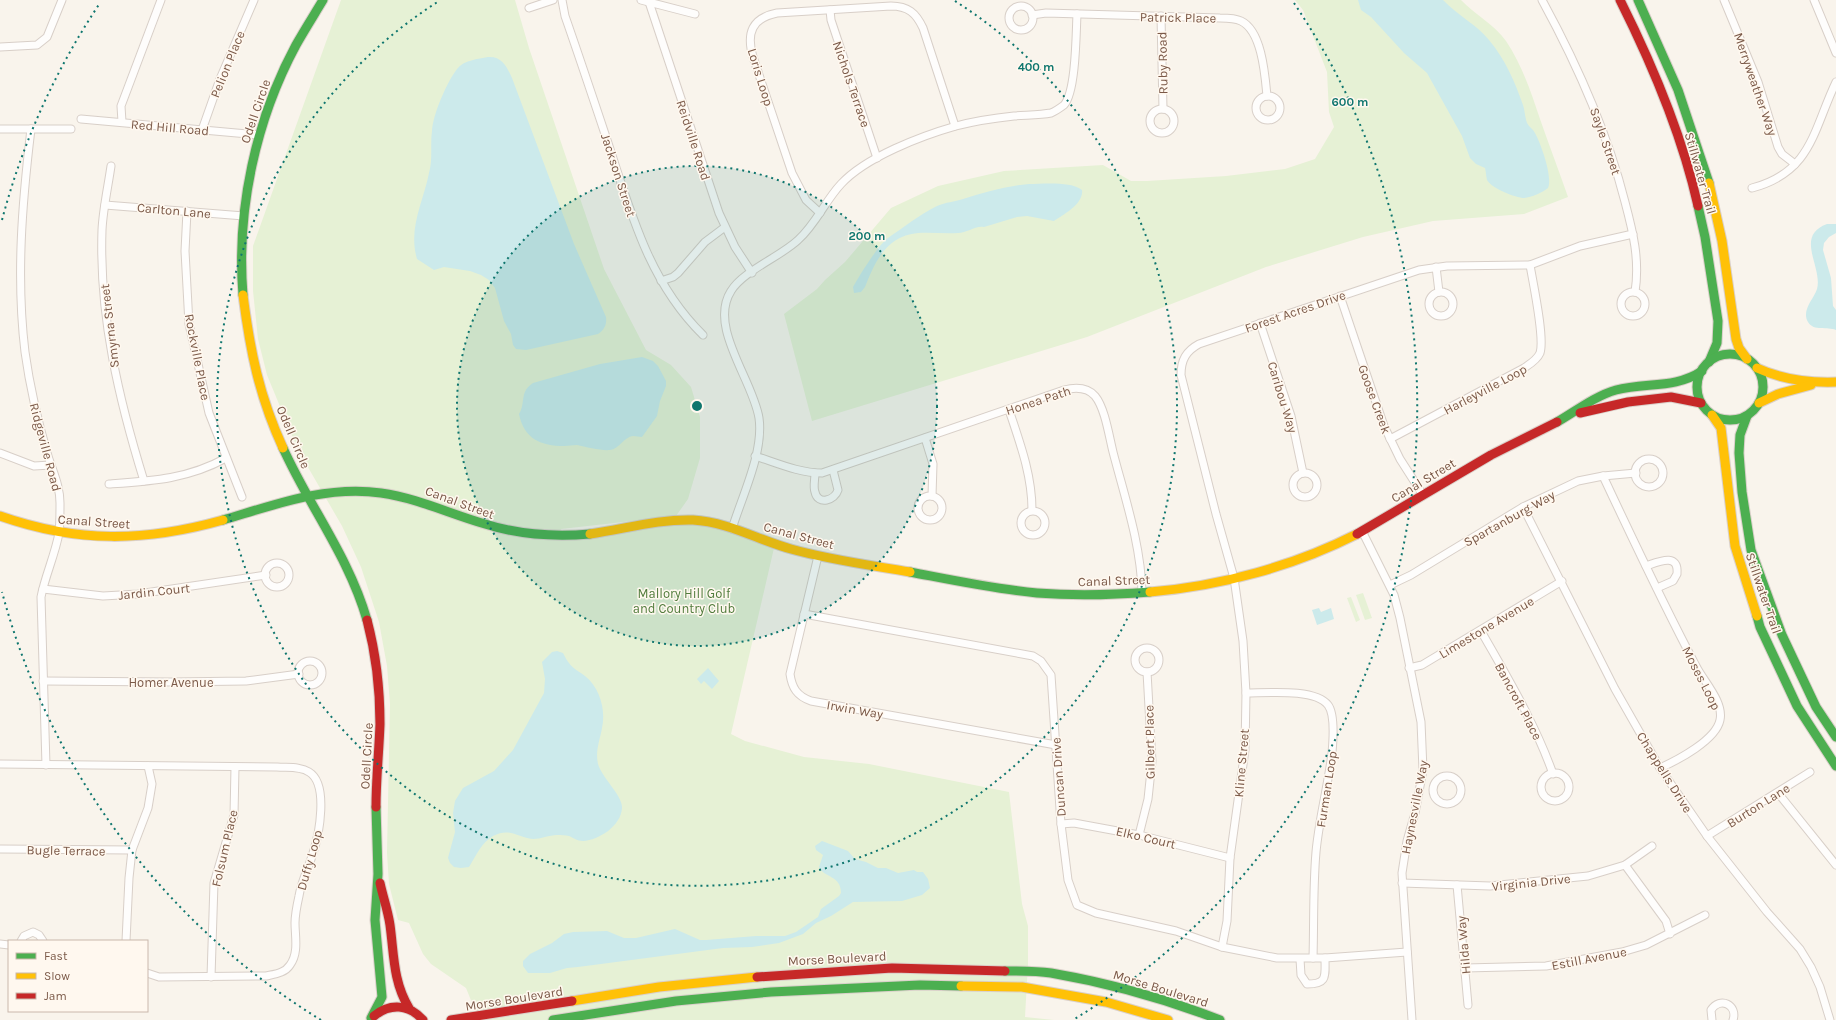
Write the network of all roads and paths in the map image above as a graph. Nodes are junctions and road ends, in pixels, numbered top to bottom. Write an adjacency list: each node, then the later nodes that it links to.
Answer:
1 (62, 0): 19 (street)
2 (160, 0): 25 (street)
3 (254, 0): 30 (street, Pelion Place)
4 (553, 0): 13 (street)
5 (562, 0): 45 (street, Jackson Street)
6 (1542, 0): 41 (street, Sayle Street)
7 (1620, 0): 52 (street, Stillwater Trail)
8 (1638, 0): 51 (street, Stillwater Trail)
9 (1724, 0): 33 (street, Merryweather Way)
10 (1814, 0): 20 (street)
11 (645, 1): 15 (street); 40 (street, Reidville Road)
12 (321, 2): 31 (street, Odell Circle)
13 (529, 8)
14 (830, 10): 26 (street, Loris Loop); 32 (street, Nichols Terrace); 38 (street, Loris Loop)
15 (695, 14)
16 (1077, 14): 17 (street, Patrick Place); 18 (street, Patrick Place); 26 (street)
17 (1032, 15)
18 (1161, 16): 22 (street, Patrick Place); 23 (street, Ruby Road)
19 (0, 47)
20 (1836, 53)
21 (1836, 82): 33 (street)
22 (1267, 96)
23 (1163, 109)
24 (81, 119): 25 (street, Red Hill Road)
25 (122, 122): 30 (street, Red Hill Road)
26 (955, 126): 32 (street)
27 (71, 128): 29 (street)
28 (0, 129): 29 (street)
29 (31, 129): 70 (street, Ridgeville Road)
30 (202, 130): 31 (street, Red Hill Road)
31 (259, 135): 39 (street, Odell Circle)
32 (877, 158): 38 (street)
33 (1795, 164): 35 (street)
34 (111, 166): 36 (street, Smyrna Street)
35 (1752, 188)
36 (105, 205): 37 (street, Carlton Lane); 76 (street, Smyrna Street)
37 (187, 211): 39 (street, Carlton Lane); 69 (street, Rockville Place)
38 (820, 213): 44 (street)
39 (244, 216): 79 (street, Odell Circle)
40 (725, 227): 44 (street, Reidville Road); 45 (street)
41 (1633, 234): 42 (street, Forest Acres Drive); 47 (street, Sayle Street)
42 (1530, 265): 43 (street, Forest Acres Drive); 66 (street, Harleyville Loop)
43 (1436, 267): 46 (street); 48 (street, Forest Acres Drive)
44 (752, 273): 68 (street)
45 (661, 280): 50 (street, Jackson Street)
46 (1439, 292)
47 (1635, 292)
48 (1340, 296): 49 (street, Forest Acres Drive); 66 (street, Goose Creek)
49 (1260, 324): 73 (street, Caribou Way); 91 (street, Forest Acres Drive)
50 (703, 335)
51 (1746, 359): 52 (street); 53 (street)
52 (1709, 362): 54 (street)
53 (1757, 368): 55 (street); 60 (street)
54 (1702, 371): 57 (street, Canal Street); 59 (street)
55 (1825, 382): 56 (street); 60 (street)
56 (1836, 382)
57 (1626, 388): 58 (street); 64 (street, Canal Street)
58 (1628, 402): 59 (street, Canal Street); 64 (street, Canal Street)
59 (1701, 403): 62 (street)
60 (1759, 403): 63 (street)
61 (1008, 410): 65 (street, Honea Path); 83 (street); 96 (street, Honea Path)
62 (1712, 415): 63 (street); 109 (street, Stillwater Trail)
63 (1747, 416): 104 (street, Stillwater Trail)
64 (1566, 417): 78 (street, Canal Street)
65 (925, 438): 71 (street, Honea Path); 80 (street)
66 (1390, 439): 78 (street, Goose Creek)
67 (0, 453): 70 (street)
68 (755, 456): 72 (street, Honea Path); 85 (street)
69 (226, 458): 76 (street); 81 (street, Rockville Place)
70 (51, 465): 87 (street, Ridgeville Road)
71 (833, 470): 72 (street, Honea Path); 72 (street)
72 (815, 473)
73 (1303, 473)
74 (1636, 473): 75 (street, Spartanburg Way)
75 (1603, 476): 82 (street, Spartanburg Way); 89 (street, Moses Loop)
76 (144, 482): 77 (street)
77 (109, 484)
78 (1423, 495): 86 (street, Canal Street)
79 (307, 496): 85 (street, Canal Street); 87 (street, Canal Street); 126 (street, Odell Circle)
80 (932, 496)
81 (242, 497)
82 (1523, 507): 92 (street, Chappells Drive); 93 (street, Spartanburg Way)
83 (1032, 510)
84 (0, 516): 87 (street, Canal Street)
85 (732, 528): 88 (street, Canal Street)
86 (1362, 531): 91 (street, Canal Street); 93 (street, Haynesville Way)
87 (59, 533): 95 (street, Ridgeville Road)
88 (818, 556): 96 (street, Canal Street); 97 (street, Irwin Way)
89 (1646, 566): 94 (street, Moses Loop); 94 (street)
90 (266, 575): 95 (street, Jardin Court)
91 (1234, 578): 96 (street, Canal Street); 103 (street, Kline Street)
92 (1562, 582): 98 (street, Limestone Avenue); 111 (street, Chappells Drive)
93 (1390, 585): 99 (street, Haynesville Way)
94 (1657, 588): 111 (street, Moses Loop)
95 (42, 589): 102 (street, Ridgeville Road)
96 (1142, 592)
97 (804, 614): 105 (street, Duncan Drive); 105 (street, Irwin Way)
98 (1481, 631): 99 (street, Limestone Avenue); 113 (street, Bancroft Place)
99 (1409, 668): 114 (street, Haynesville Way)
100 (1147, 672): 118 (street, Gilbert Place)
101 (299, 674): 102 (street, Homer Avenue)
102 (43, 681): 107 (street, Ridgeville Road)
103 (1246, 693): 123 (street, Kline Street); 137 (street, Furman Loop)
104 (1836, 737)
105 (1056, 745): 117 (street, Duncan Drive)
106 (0, 764): 107 (street, Duffy Loop)
107 (46, 765): 108 (street, Duffy Loop)
108 (148, 766): 110 (street, Duffy Loop); 122 (street)
109 (1836, 766)
110 (235, 767): 141 (street, Folsum Place); 141 (street, Duffy Loop)
111 (1660, 768): 119 (street, Chappells Drive)
112 (1810, 772): 116 (street, Burton Lane)
113 (1553, 774)
114 (1420, 785): 115 (street); 127 (street, Haynesville Way)
115 (1433, 788)
116 (1778, 793): 119 (street, Burton Lane); 125 (street)
117 (1061, 824): 118 (street, Elko Court); 134 (street, Duncan Drive)
118 (1140, 834): 123 (street, Elko Court)
119 (1707, 836): 154 (street, Chappells Drive)
120 (1652, 846): 124 (street, Virginia Drive)
121 (0, 849): 122 (street, Bugle Terrace)
122 (132, 850): 133 (street)
123 (1230, 858): 134 (street, Kline Street)
124 (1624, 865): 128 (street, Virginia Drive); 130 (street)
125 (1836, 866)
126 (378, 876): 143 (street, Odell Circle); 145 (street, Odell Circle)
127 (1402, 884): 128 (street, Virginia Drive); 135 (street, Haynesville Way)
128 (1457, 885): 139 (street, Hilda Way)
129 (1705, 915): 130 (street, Estill Avenue)
130 (1670, 934): 139 (street, Estill Avenue)
131 (22, 940): 132 (street)
132 (42, 940)
133 (126, 940)
134 (1222, 947): 136 (street, Duncan Drive)
135 (1407, 952): 138 (street, Duncan Drive); 152 (street, Haynesville Way)
136 (1300, 958): 137 (street, Duncan Drive); 138 (street)
137 (1313, 958): 138 (street, Duncan Drive)
138 (1325, 958)
139 (1465, 968): 142 (street, Hilda Way)
140 (148, 973): 141 (street, Duffy Loop)
141 (211, 977)
142 (1468, 1005)
143 (409, 1008): 144 (street); 145 (street)
144 (422, 1018): 147 (street)
145 (371, 1019)
146 (1708, 1019): 153 (street)
147 (433, 1020)
148 (451, 1020): 151 (street, Morse Boulevard)
149 (553, 1020): 150 (street)
150 (1168, 1020)
151 (1220, 1020)
152 (1412, 1020)
153 (1733, 1020)
154 (1830, 1020)

